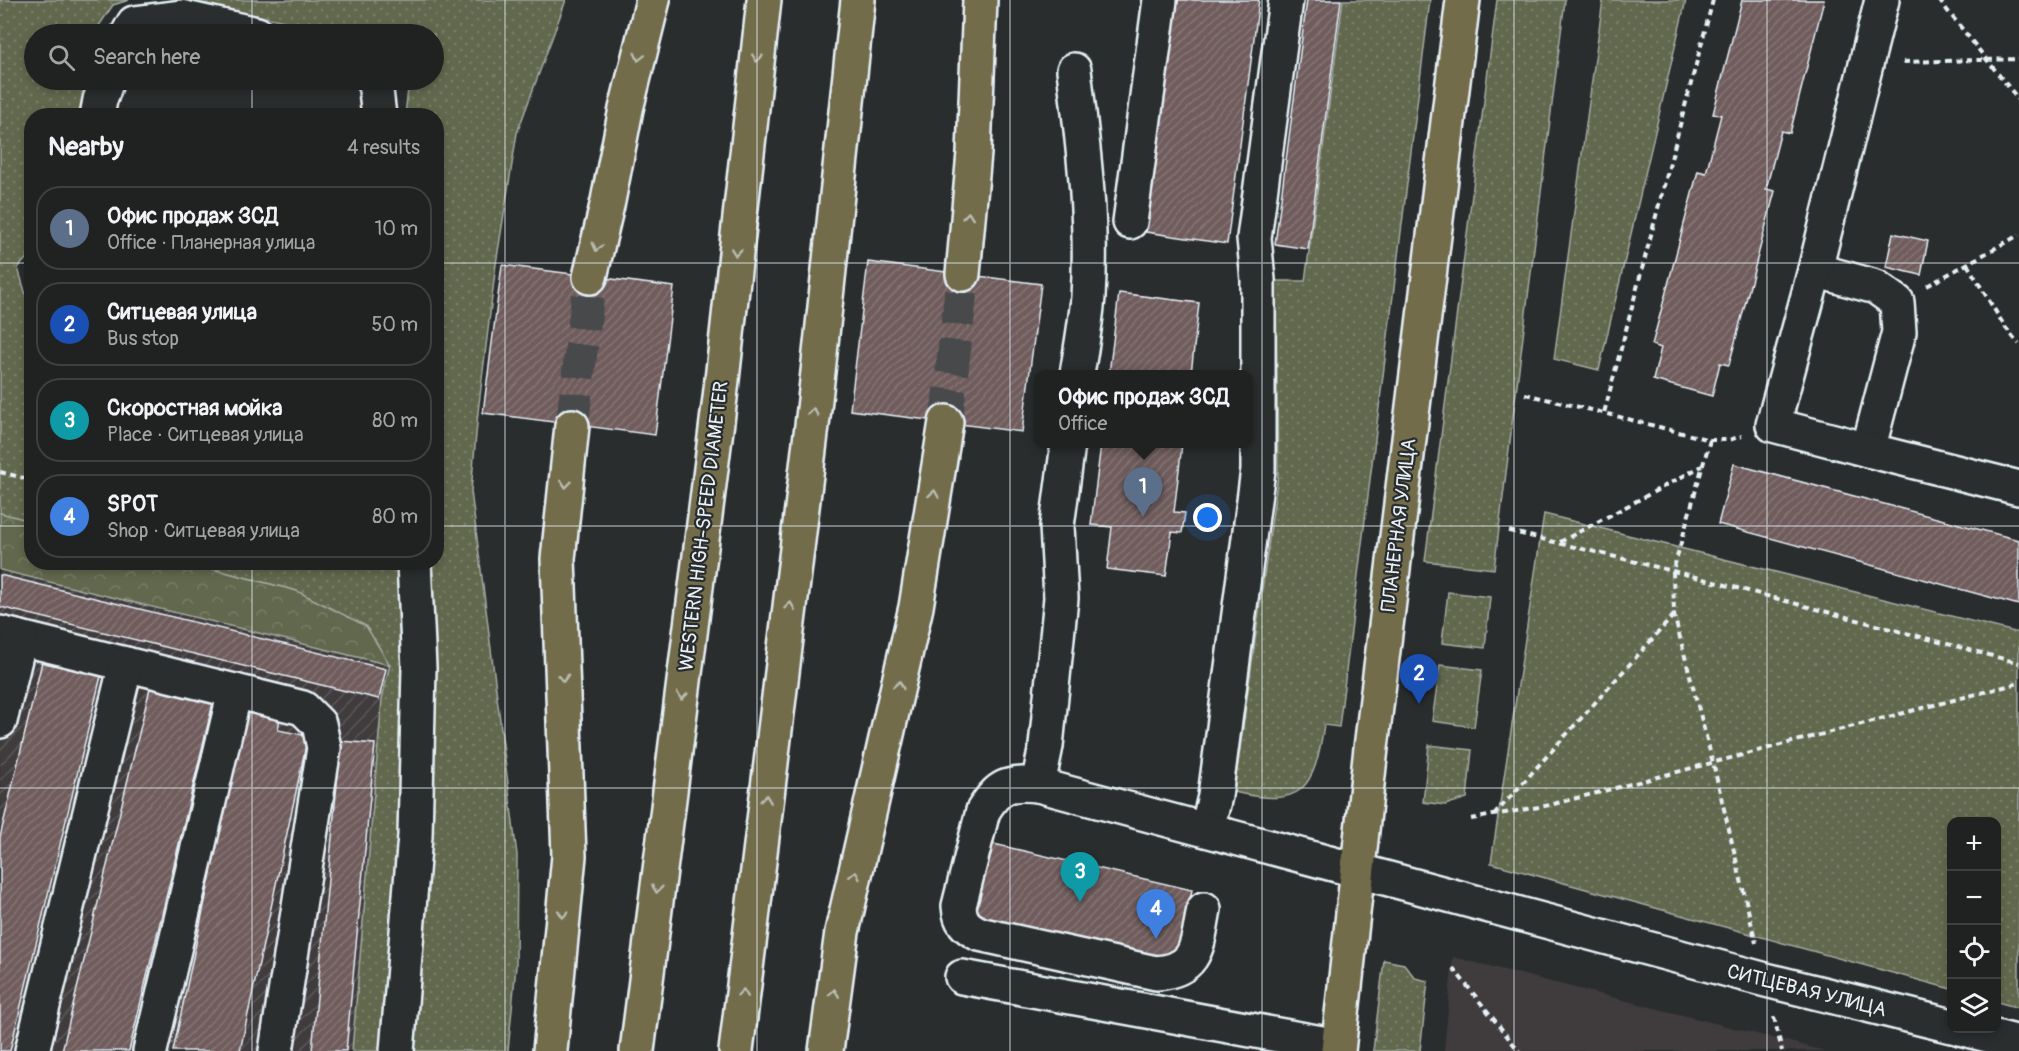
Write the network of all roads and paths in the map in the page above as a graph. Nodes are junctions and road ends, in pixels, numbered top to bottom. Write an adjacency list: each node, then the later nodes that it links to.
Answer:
1 (653, 0): 27 (main road, one-way to 27)
2 (764, 0): 73 (main road, WESTERN HIGH-SPEED DIAMETER, one-way to 73)
3 (858, 0): 74 (main road, one-way to 3)
4 (980, 0): 26 (main road, one-way to 4)
5 (1160, 0): 22 (street)
6 (1286, 0): 58 (street)
7 (1463, 0): 59 (main road, ПЛАНЕРНАЯ УЛИЦА)
8 (1713, 0): 32 (path)
9 (1882, 0): 15 (street)
10 (1939, 0): 14 (path)
11 (133, 24): 12 (street)
12 (212, 24)
13 (2019, 59): 14 (path)
14 (1986, 60): 15 (path); 19 (path)
15 (1866, 63): 25 (street)
16 (1074, 70): 30 (street)
17 (104, 90): 20 (street)
18 (376, 90): 21 (street)
19 (2019, 100)
20 (98, 108)
21 (378, 108)
22 (1130, 222)
23 (2019, 235): 24 (path)
24 (1967, 264): 28 (path); 29 (path)
25 (1815, 270): 28 (street); 34 (street)
26 (963, 274)
27 (590, 277)
28 (1897, 302): 38 (street)
29 (2019, 344)
30 (1078, 370)
31 (1525, 394): 32 (path)
32 (1604, 413): 36 (path)
33 (946, 422): 75 (main road, one-way to 33)
34 (1773, 425): 36 (path); 38 (street)
35 (572, 426): 72 (main road, one-way to 72)
36 (1710, 440): 39 (path)
37 (1067, 448): 55 (street)
38 (1868, 450): 42 (street)
39 (1702, 466): 44 (path); 46 (path)
40 (0, 472): 41 (path)
41 (24, 478)
42 (2019, 488)
43 (1509, 531): 44 (path)
44 (1559, 542): 46 (path)
45 (414, 570): 71 (street)
46 (1673, 571): 47 (path); 49 (path)
47 (1674, 615): 54 (path); 56 (path)
48 (10, 635): 50 (street); 53 (street)
49 (2019, 663)
50 (126, 664): 52 (street); 68 (street)
51 (2019, 683): 54 (path)
52 (235, 691): 69 (street); 70 (street)
53 (0, 721)
54 (1713, 763): 56 (path); 63 (path)
55 (1038, 785): 58 (street, СИТЦЕВАЯ УЛИЦА); 60 (street, СИТЦЕВАЯ УЛИЦА)
56 (1493, 816): 57 (path)
57 (1471, 819)
58 (1207, 830): 59 (street, СИТЦЕВАЯ УЛИЦА)
59 (1358, 869): 63 (street, СИТЦЕВАЯ УЛИЦА); 67 (main road, ПЛАНЕРНАЯ УЛИЦА)
60 (1204, 909)
61 (1453, 968): 76 (path)
62 (963, 977): 67 (street)
63 (1766, 980): 64 (street, СИТЦЕВАЯ УЛИЦА)
64 (1947, 1025)
65 (1977, 1033): 66 (street)
66 (2019, 1043)
67 (1338, 1048)
68 (32, 1051)
69 (150, 1051)
70 (276, 1051)
71 (397, 1051)
72 (550, 1051)
73 (637, 1051)
74 (736, 1051)
75 (826, 1051)
76 (1519, 1051)

